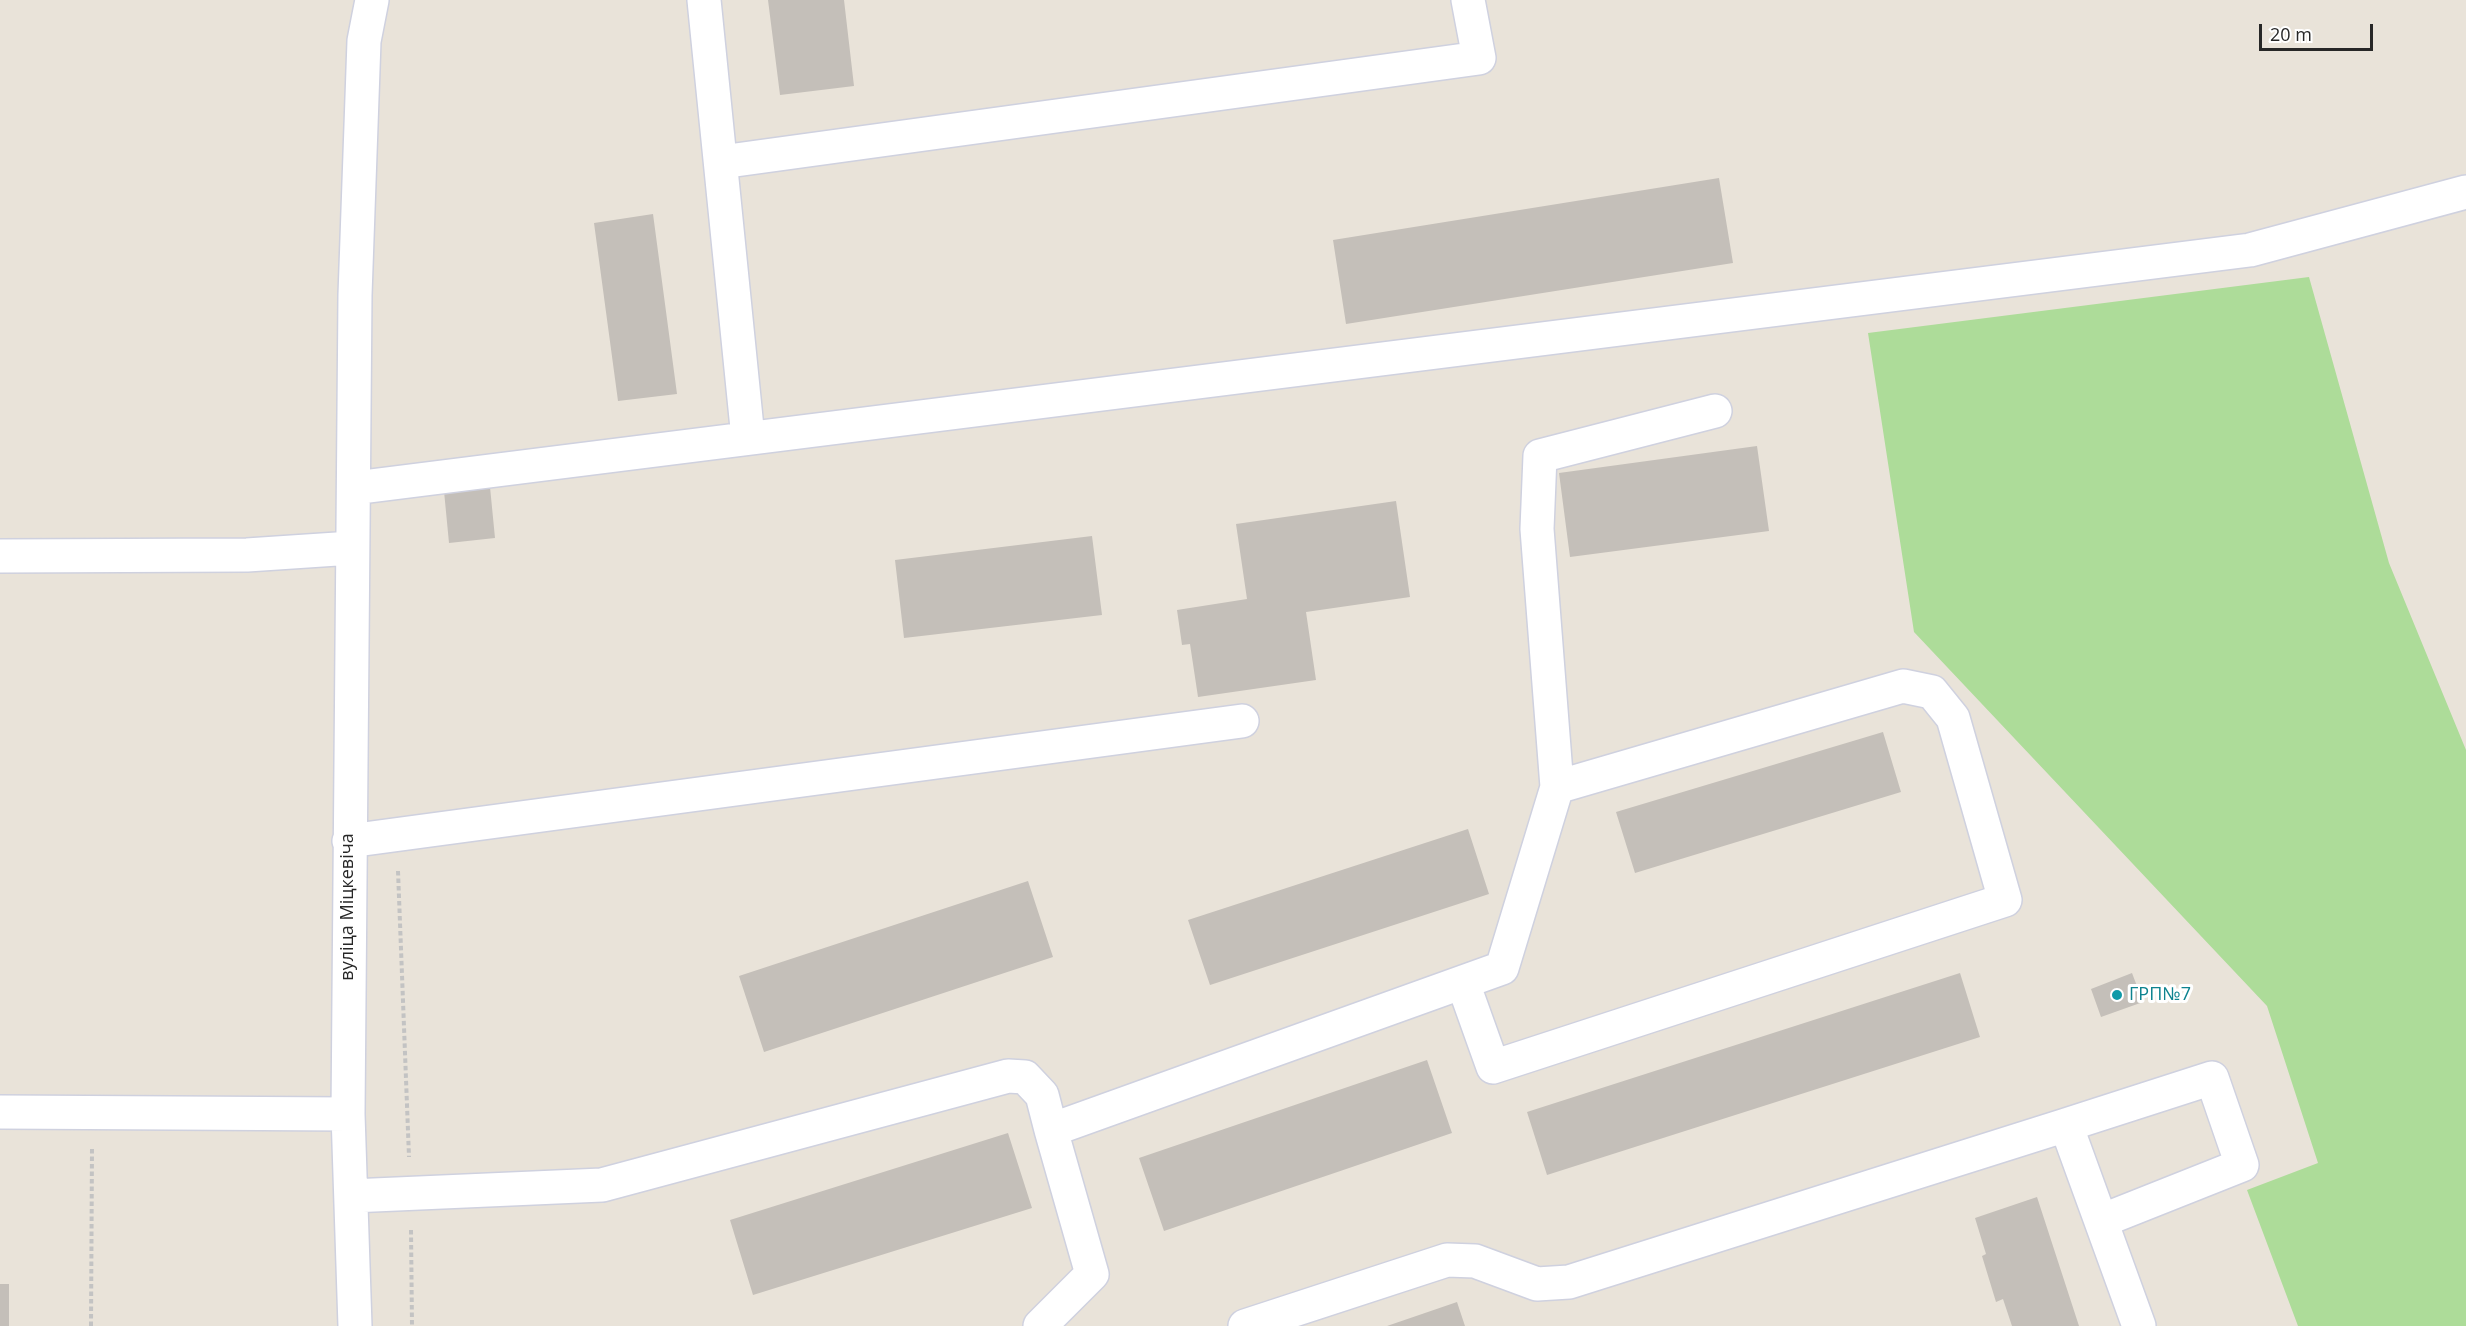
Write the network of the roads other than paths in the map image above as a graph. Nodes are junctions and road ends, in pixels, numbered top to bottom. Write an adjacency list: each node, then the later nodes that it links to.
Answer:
1 (372, 0): 8 (street, вуліца Міцкевіча)
2 (704, 0): 4 (street)
3 (1468, 0): 4 (street)
4 (721, 162): 7 (street)
5 (2466, 192): 7 (street)
6 (1714, 411): 12 (street)
7 (748, 438): 8 (street)
8 (354, 488): 9 (street, вуліца Міцкевіча)
9 (352, 548): 10 (street); 13 (street, вуліца Міцкевіча)
10 (0, 556)
11 (1242, 721): 13 (street)
12 (1557, 787): 14 (street); 14 (street)
13 (349, 841): 16 (street, вуліца Міцкевіча)
14 (1463, 983): 18 (street)
15 (0, 1112): 16 (street)
16 (348, 1114): 19 (street, вуліца Міцкевіча)
17 (2067, 1125): 20 (street); 20 (street); 23 (street)
18 (1052, 1130): 19 (street); 22 (street)
19 (351, 1196): 21 (street, вуліца Міцкевіча)
20 (2101, 1221): 24 (street)
21 (351, 1325)
22 (1040, 1326)
23 (1245, 1326)
24 (2139, 1326)

